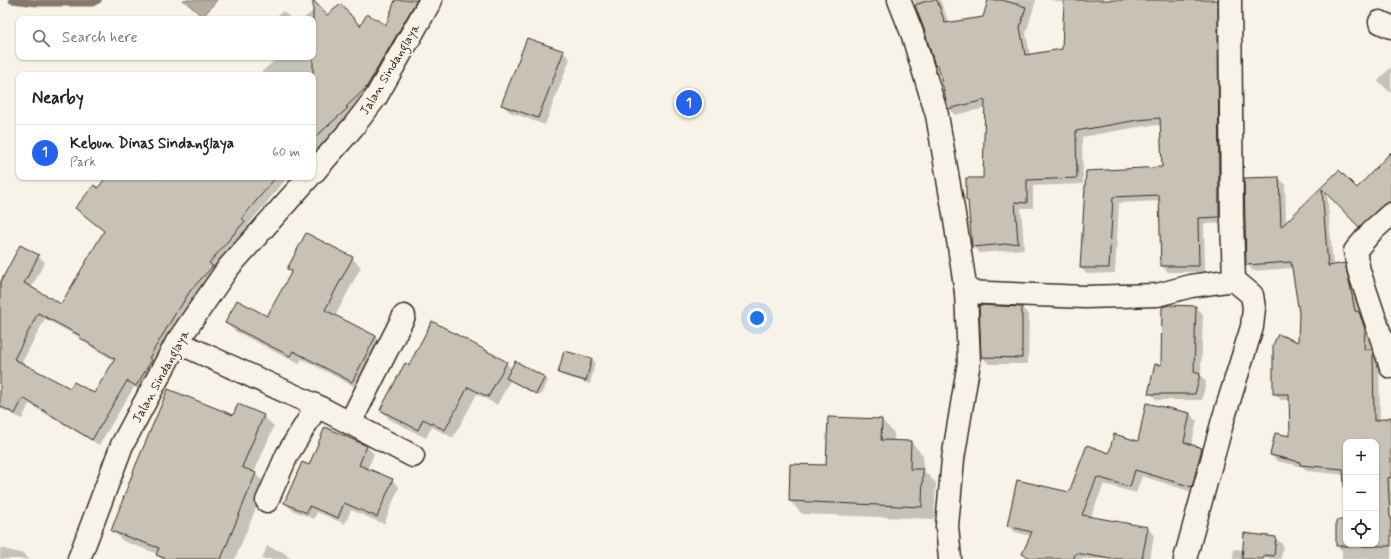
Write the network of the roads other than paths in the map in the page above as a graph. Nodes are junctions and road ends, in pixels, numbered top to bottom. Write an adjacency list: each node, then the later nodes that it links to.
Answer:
1 (431, 0): 4 (street, Jalan Sindanglaya)
2 (899, 0): 8 (street)
3 (1230, 0): 7 (street)
4 (316, 170)
5 (306, 180): 10 (street, Jalan Sindanglaya)
6 (1391, 214): 11 (street)
7 (1234, 280): 8 (street); 18 (street)
8 (966, 292): 17 (street)
9 (404, 316): 13 (street)
10 (176, 342): 12 (street); 16 (street, Jalan Sindanglaya)
11 (1391, 367)
12 (316, 406): 13 (street); 15 (street)
13 (350, 424): 14 (street)
14 (413, 456)
15 (267, 501)
16 (79, 559)
17 (950, 559)
18 (1185, 559)

